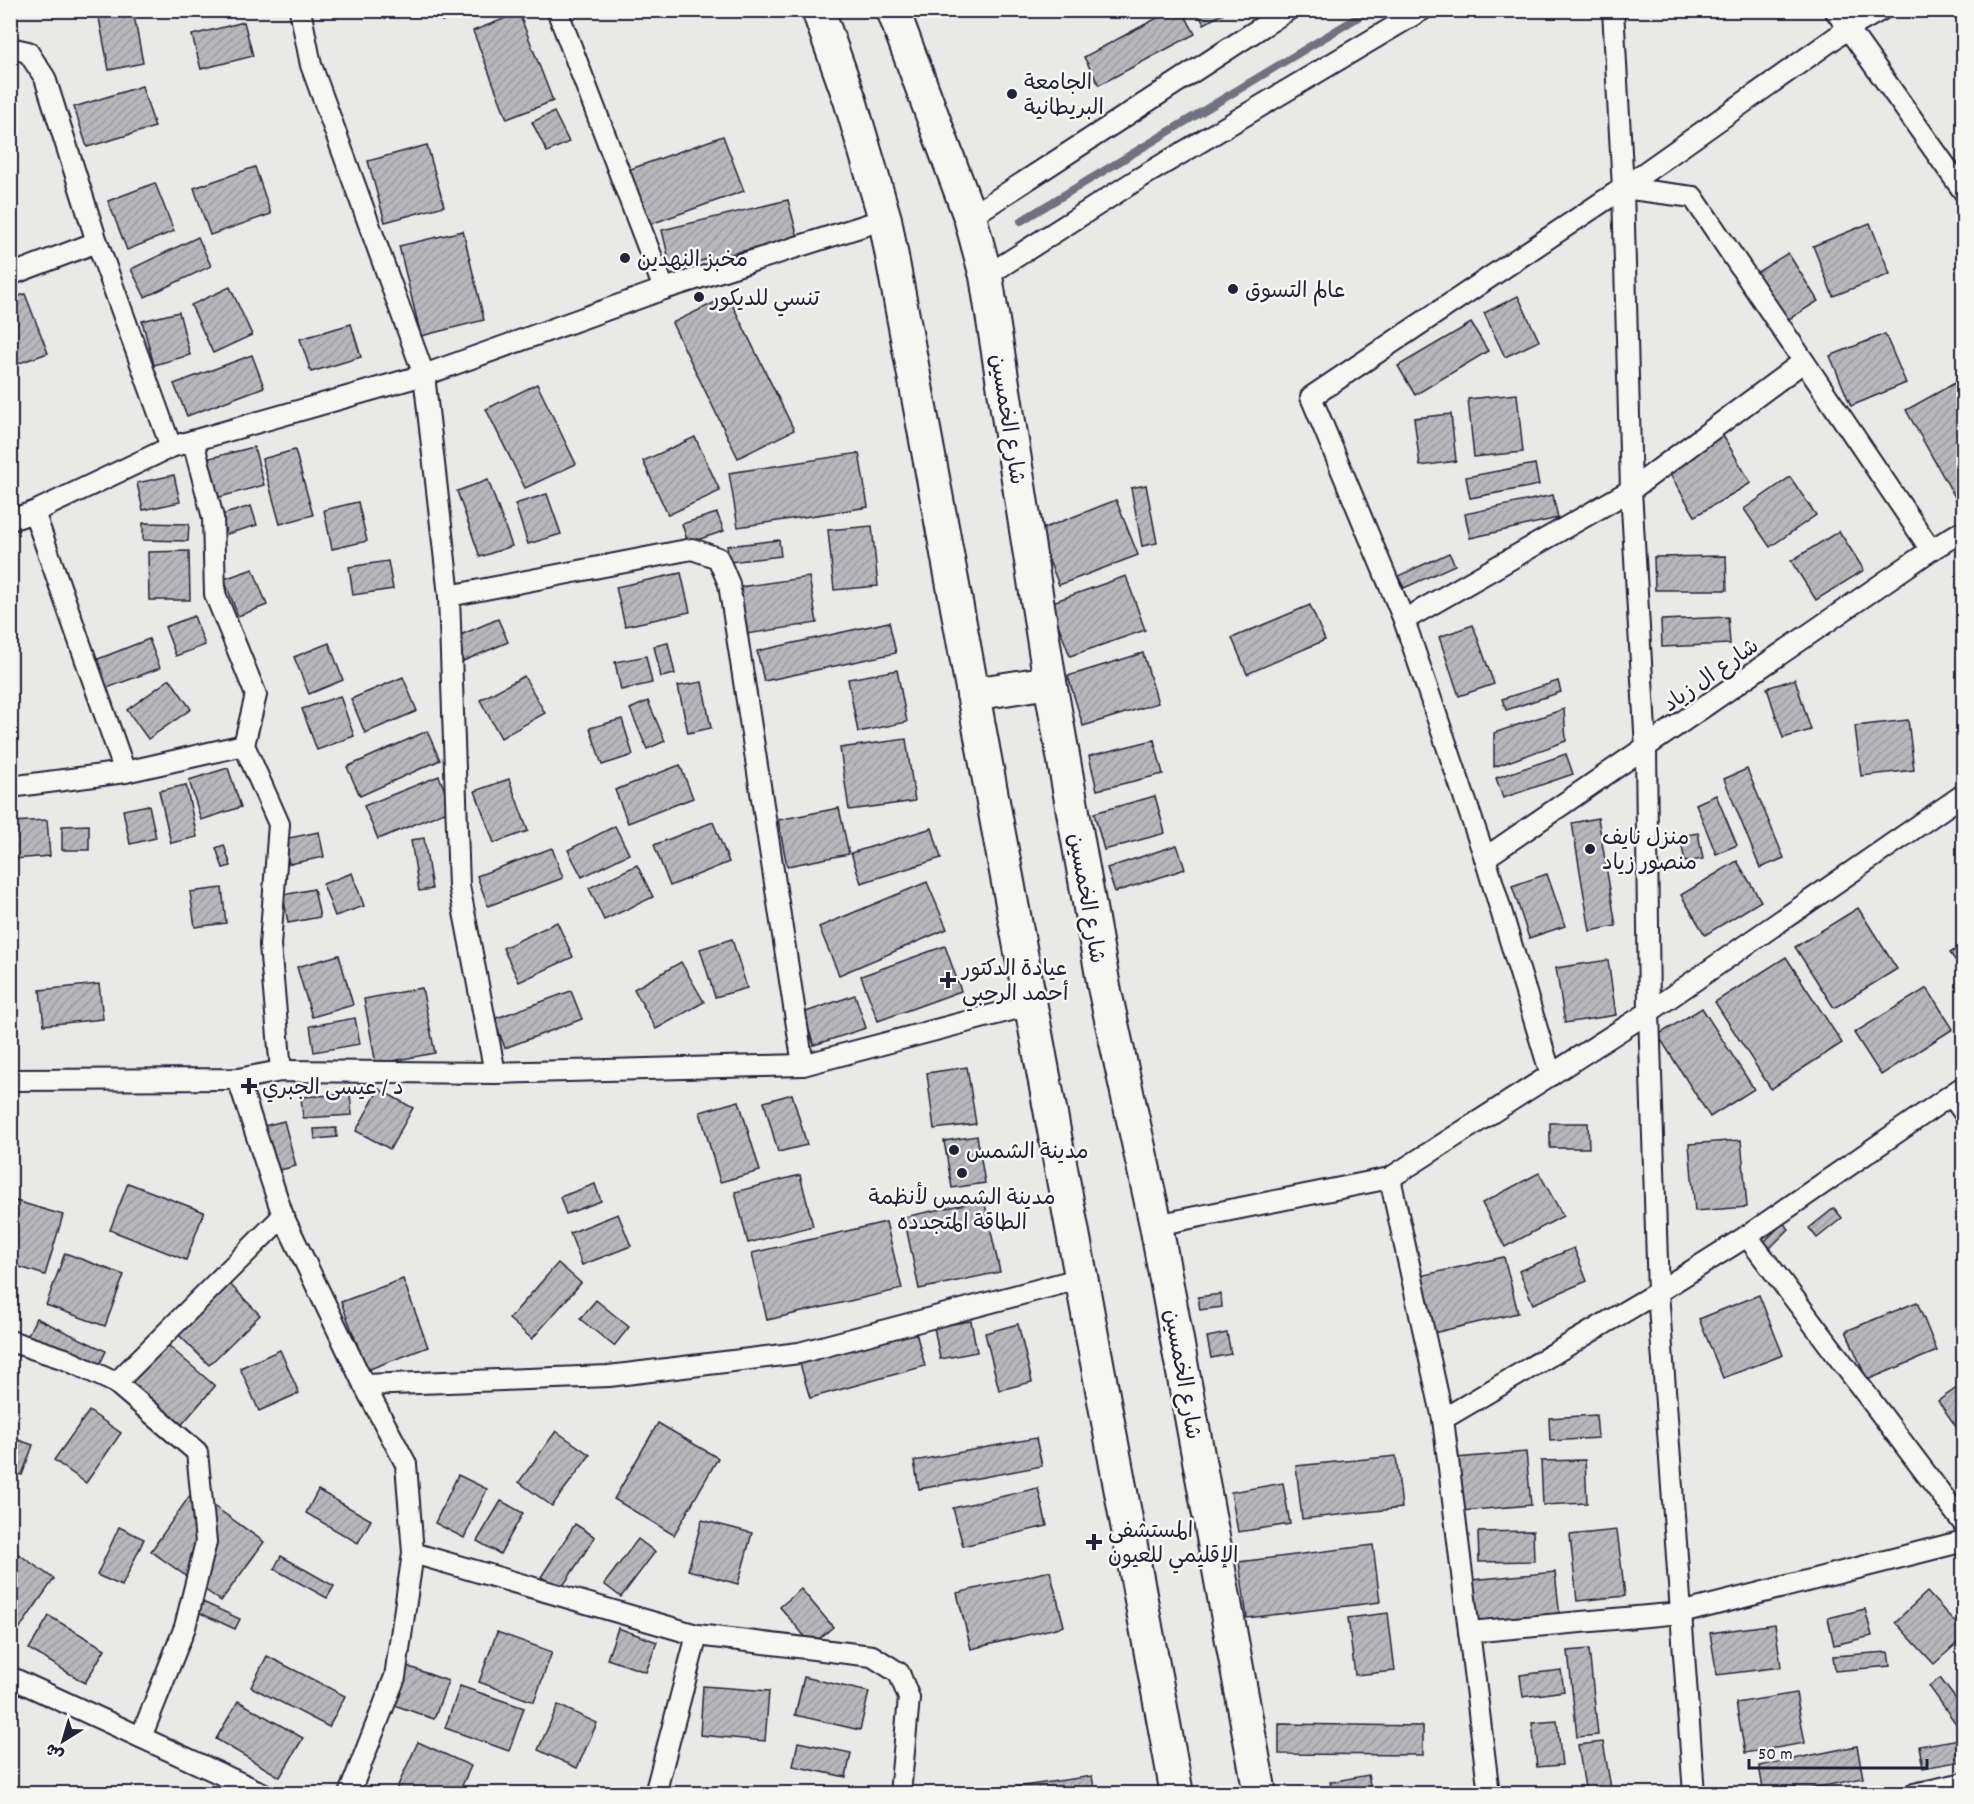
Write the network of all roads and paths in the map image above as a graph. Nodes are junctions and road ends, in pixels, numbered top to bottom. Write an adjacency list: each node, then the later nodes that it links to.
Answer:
1 (300, 10): 21 (street)
2 (557, 10): 19 (street)
3 (818, 10): 15 (main road)
4 (892, 10): 14 (main road, شارع الخمسين)
5 (1288, 10): 14 (street)
6 (1422, 10): 18 (street)
7 (1613, 10): 12 (street)
8 (1836, 10): 10 (street)
9 (1881, 10): 10 (street)
10 (1849, 28): 12 (street); 13 (street)
11 (10, 48): 16 (street)
12 (1623, 189): 20 (street); 24 (street); 30 (street)
13 (1964, 192)
14 (970, 217): 18 (main road, شارع الخمسين)
15 (885, 219): 19 (street); 32 (main road)
16 (97, 242): 17 (street); 23 (street)
17 (10, 275)
18 (986, 276): 31 (main road, شارع الخمسين)
19 (664, 289): 21 (street)
20 (1803, 362): 24 (street); 28 (street)
21 (424, 375): 22 (street); 29 (street)
22 (194, 441): 23 (street); 33 (street)
23 (171, 447): 25 (street)
24 (1631, 490): 30 (street); 34 (street)
25 (34, 512): 26 (street); 35 (street)
26 (10, 520)
27 (1964, 530): 28 (street, شارع ال زياد)
28 (1931, 550): 34 (street, شارع ال زياد)
29 (449, 596): 41 (street); 43 (street)
30 (1404, 620): 38 (street)
31 (1050, 682): 32 (main road); 51 (main road, شارع الخمسين)
32 (973, 694): 39 (main road)
33 (244, 745): 35 (street); 42 (street)
34 (1646, 748): 38 (street, شارع ال زياد); 40 (street)
35 (125, 772): 36 (street)
36 (10, 786)
37 (1964, 794): 40 (street)
38 (1485, 858): 44 (street)
39 (1030, 1005): 41 (street); 53 (main road)
40 (1649, 1012): 44 (street); 54 (street)
41 (803, 1065): 43 (street)
42 (281, 1071): 43 (street); 45 (street)
43 (495, 1073)
44 (1551, 1075): 49 (street)
45 (238, 1079): 46 (street); 50 (street)
46 (10, 1080)
47 (1957, 1090): 48 (street); 52 (street)
48 (1964, 1113)
49 (1390, 1178): 51 (street); 58 (street)
50 (283, 1215): 56 (street); 57 (street)
51 (1156, 1225): 73 (main road, شارع الخمسين)
52 (1747, 1236): 54 (street); 59 (street)
53 (1082, 1278): 57 (street); 72 (main road)
54 (1658, 1292): 58 (street); 62 (street)
55 (10, 1341): 56 (street)
56 (116, 1383): 66 (street)
57 (363, 1385): 61 (street)
58 (1443, 1419): 63 (street)
59 (1964, 1524)
60 (1964, 1541): 62 (street)
61 (413, 1554): 64 (street); 69 (street)
62 (1681, 1613): 63 (street); 75 (street)
63 (1469, 1632): 74 (street)
64 (697, 1635): 70 (street); 71 (street)
65 (10, 1677): 66 (street)
66 (141, 1737): 68 (street)
67 (1964, 1783): 76 (street)
68 (264, 1794)
69 (349, 1794)
70 (655, 1794)
71 (900, 1794)
72 (1177, 1794)
73 (1260, 1794)
74 (1489, 1794)
75 (1694, 1794)
76 (1914, 1794)

